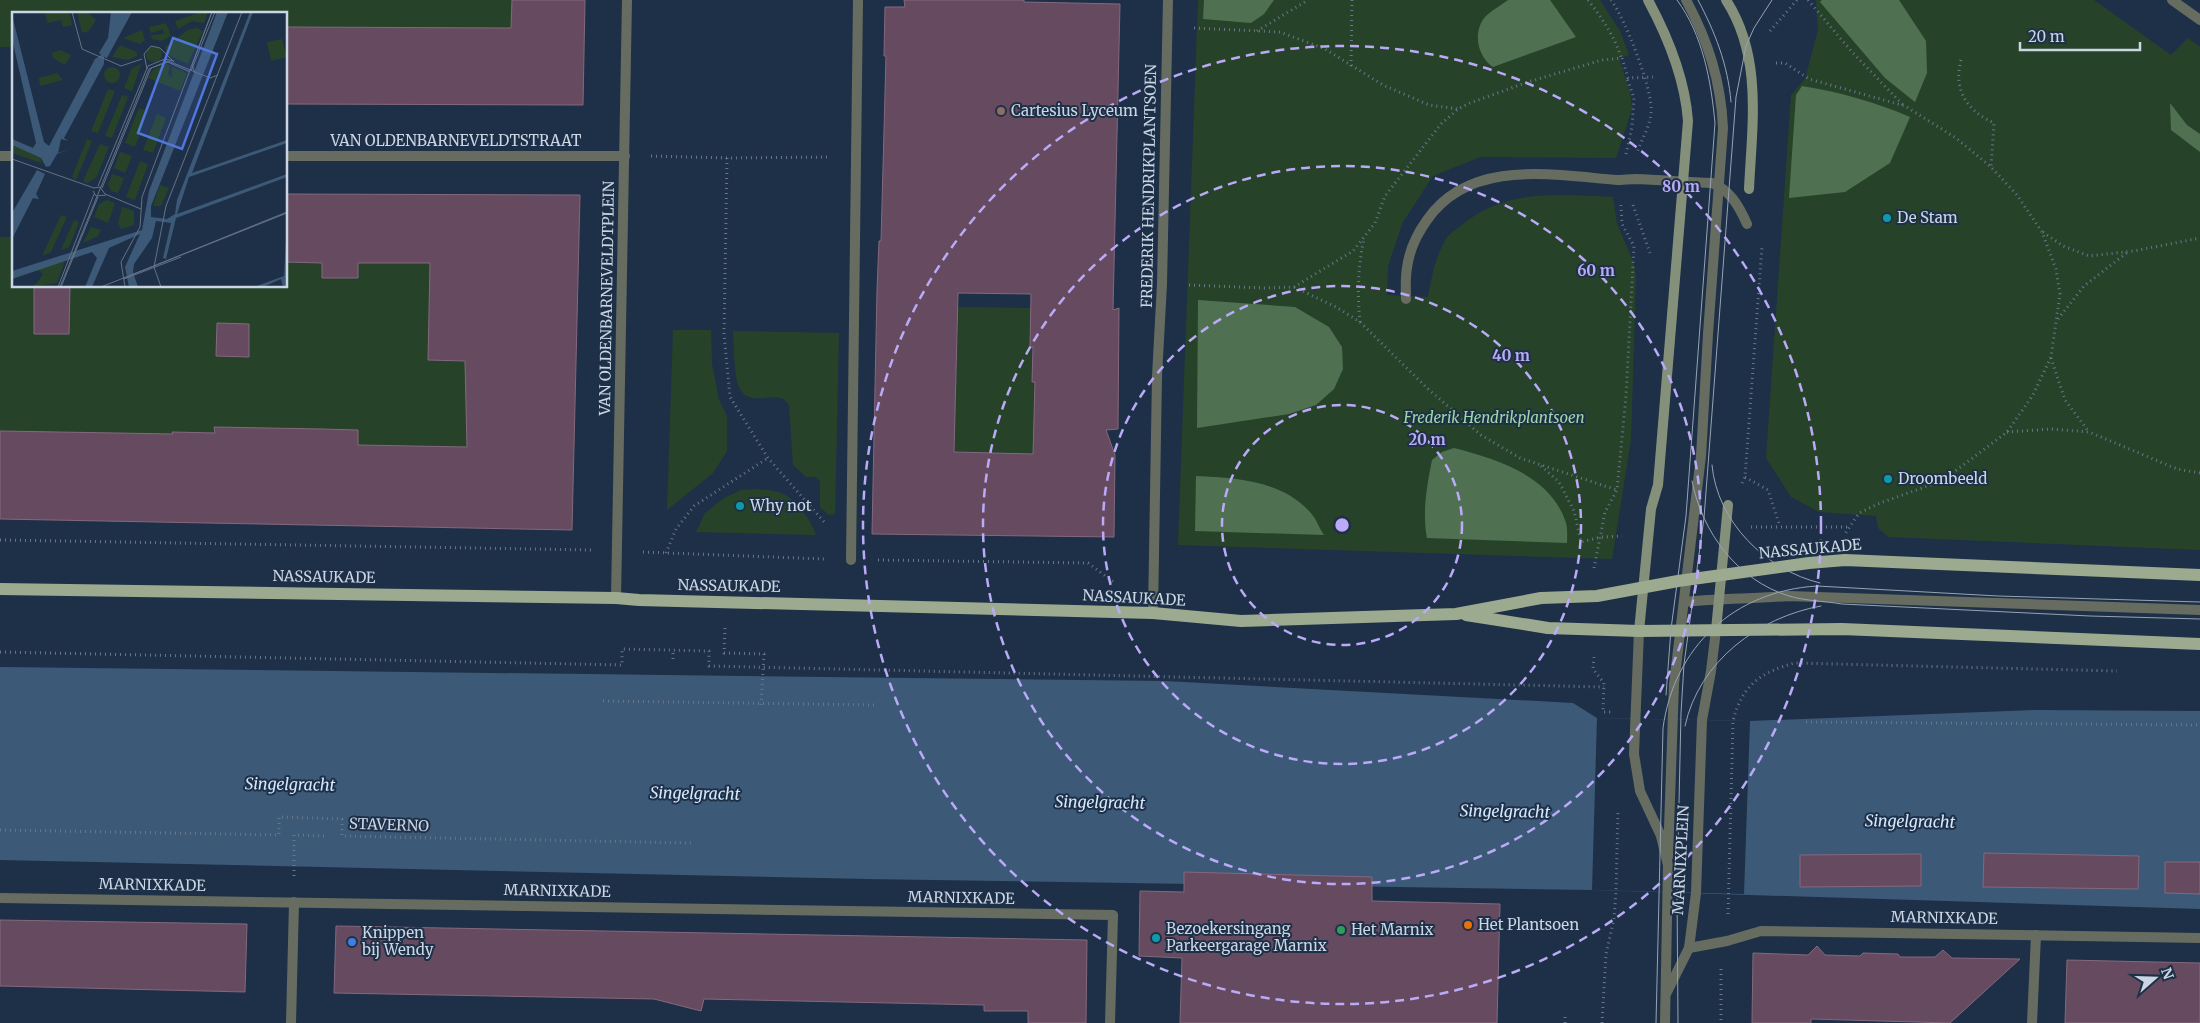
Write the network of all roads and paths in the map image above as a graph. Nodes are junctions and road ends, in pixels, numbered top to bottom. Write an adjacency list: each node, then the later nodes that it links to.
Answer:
1 (627, 0): 29 (street, VAN OLDENBARNEVELDTPLEIN)
2 (858, 0): 30 (street)
3 (1168, 0): 16 (street, FREDERIK HENDRIKPLANTSOEN)
4 (1308, 0): 17 (path)
5 (1352, 0): 23 (path)
6 (1588, 0): 34 (path)
7 (1610, 0): 33 (path)
8 (1648, 0): 35 (street)
9 (1686, 0): 36 (street)
10 (1726, 0): 37 (street)
11 (1797, 0): 18 (path)
12 (1808, 0): 26 (path)
13 (2172, 0): 14 (street)
14 (2200, 20)
15 (1766, 23): 18 (path)
16 (1167, 27): 17 (path); 45 (street, FREDERIK HENDRIKPLANTSOEN)
17 (1257, 31): 23 (path)
18 (1770, 31): 19 (path)
19 (1774, 40)
20 (1775, 56): 24 (path)
21 (1602, 60): 27 (path)
22 (1961, 60): 32 (path)
23 (1351, 66): 27 (path)
24 (1774, 73)
25 (1808, 79): 26 (path)
26 (1905, 106): 32 (path)
27 (1458, 109): 40 (path)
28 (288, 156): 29 (street, VAN OLDENBARNEVELDTSTRAAT)
29 (625, 156): 31 (path); 64 (street, VAN OLDENBARNEVELDTPLEIN)
30 (856, 157): 31 (path); 61 (street)
31 (727, 158): 53 (path)
32 (1991, 168): 39 (path)
33 (1634, 179): 34 (street); 35 (street); 44 (path)
34 (1619, 180): 47 (street); 57 (path)
35 (1684, 182): 36 (street); 72 (street)
36 (1720, 186): 38 (street); 70 (street)
37 (1749, 189)
38 (1747, 224)
39 (2042, 232): 43 (path); 48 (path)
40 (1364, 237): 46 (path); 49 (path)
41 (2200, 238): 43 (path)
42 (1762, 241): 56 (path)
43 (2129, 251): 48 (path)
44 (1653, 261)
45 (1162, 284): 46 (path); 79 (street, FREDERIK HENDRIKPLANTSOEN)
46 (1294, 287): 49 (path)
47 (1406, 298)
48 (2058, 320): 50 (path)
49 (1360, 322): 54 (path)
50 (2051, 357): 51 (path); 52 (path)
51 (2007, 432): 52 (path); 67 (path)
52 (2089, 432): 55 (path)
53 (768, 458): 61 (path); 65 (path)
54 (1540, 464): 57 (path); 63 (path)
55 (2200, 473)
56 (1745, 477): 58 (path); 59 (path)
57 (1617, 490): 60 (path)
58 (1728, 505): 69 (street)
59 (1780, 526)
60 (1602, 537)
61 (850, 539): 66 (street)
62 (0, 540): 64 (path)
63 (1581, 542)
64 (617, 550): 65 (path); 74 (street, VAN OLDENBARNEVELDTPLEIN)
65 (666, 553): 66 (path)
66 (851, 560): 71 (path)
67 (1840, 561): 68 (main road, NASSAUKADE); 69 (main road, NASSAUKADE)
68 (2200, 575)
69 (1720, 576): 70 (main road, NASSAUKADE); 75 (street)
70 (1687, 580): 72 (main road, NASSAUKADE); 77 (street)
71 (1117, 585)
72 (1644, 586): 80 (main road, NASSAUKADE); 83 (street)
73 (0, 589): 74 (main road, NASSAUKADE)
74 (616, 598): 76 (main road, NASSAUKADE)
75 (1718, 598): 77 (street); 78 (street); 82 (street)
76 (726, 602): 79 (main road, NASSAUKADE); 88 (path)
77 (1684, 602): 81 (street)
78 (2200, 610)
79 (1153, 613): 80 (main road, NASSAUKADE)
80 (1456, 614): 83 (main road, NASSAUKADE)
81 (1681, 630): 82 (main road, NASSAUKADE); 83 (main road, NASSAUKADE); 100 (street, MARNIXPLEIN)
82 (1716, 630): 84 (main road, NASSAUKADE); 106 (street, MARNIXPLEIN)
83 (1638, 631): 100 (street, MARNIXPLEIN)
84 (2200, 644)
85 (673, 650): 86 (path); 87 (path); 88 (path)
86 (0, 652)
87 (673, 659)
88 (763, 668): 90 (path); 92 (path)
89 (2121, 671): 101 (path)
90 (1604, 687)
91 (603, 701): 92 (path)
92 (761, 705): 93 (path)
93 (874, 705)
94 (1806, 722): 95 (path)
95 (2200, 725)
96 (1618, 802): 112 (path)
97 (0, 830): 99 (path, STAVERNO)
98 (328, 836): 103 (path)
99 (691, 843)
100 (1668, 865): 107 (street, MARNIXPLEIN)
101 (1729, 894)
102 (0, 898): 103 (street, MARNIXKADE)
103 (294, 902): 109 (street); 110 (street, MARNIXKADE)
104 (2036, 935): 105 (street, MARNIXKADE); 106 (street, MARNIXKADE); 114 (street)
105 (2200, 938)
106 (1690, 948): 107 (street, MARNIXPLEIN)
107 (1666, 996): 113 (street, MARNIXPLEIN)
108 (1565, 1013): 111 (path)
109 (291, 1023)
110 (1110, 1023)
111 (1564, 1023)
112 (1602, 1023)
113 (1665, 1023)
114 (2032, 1023)

